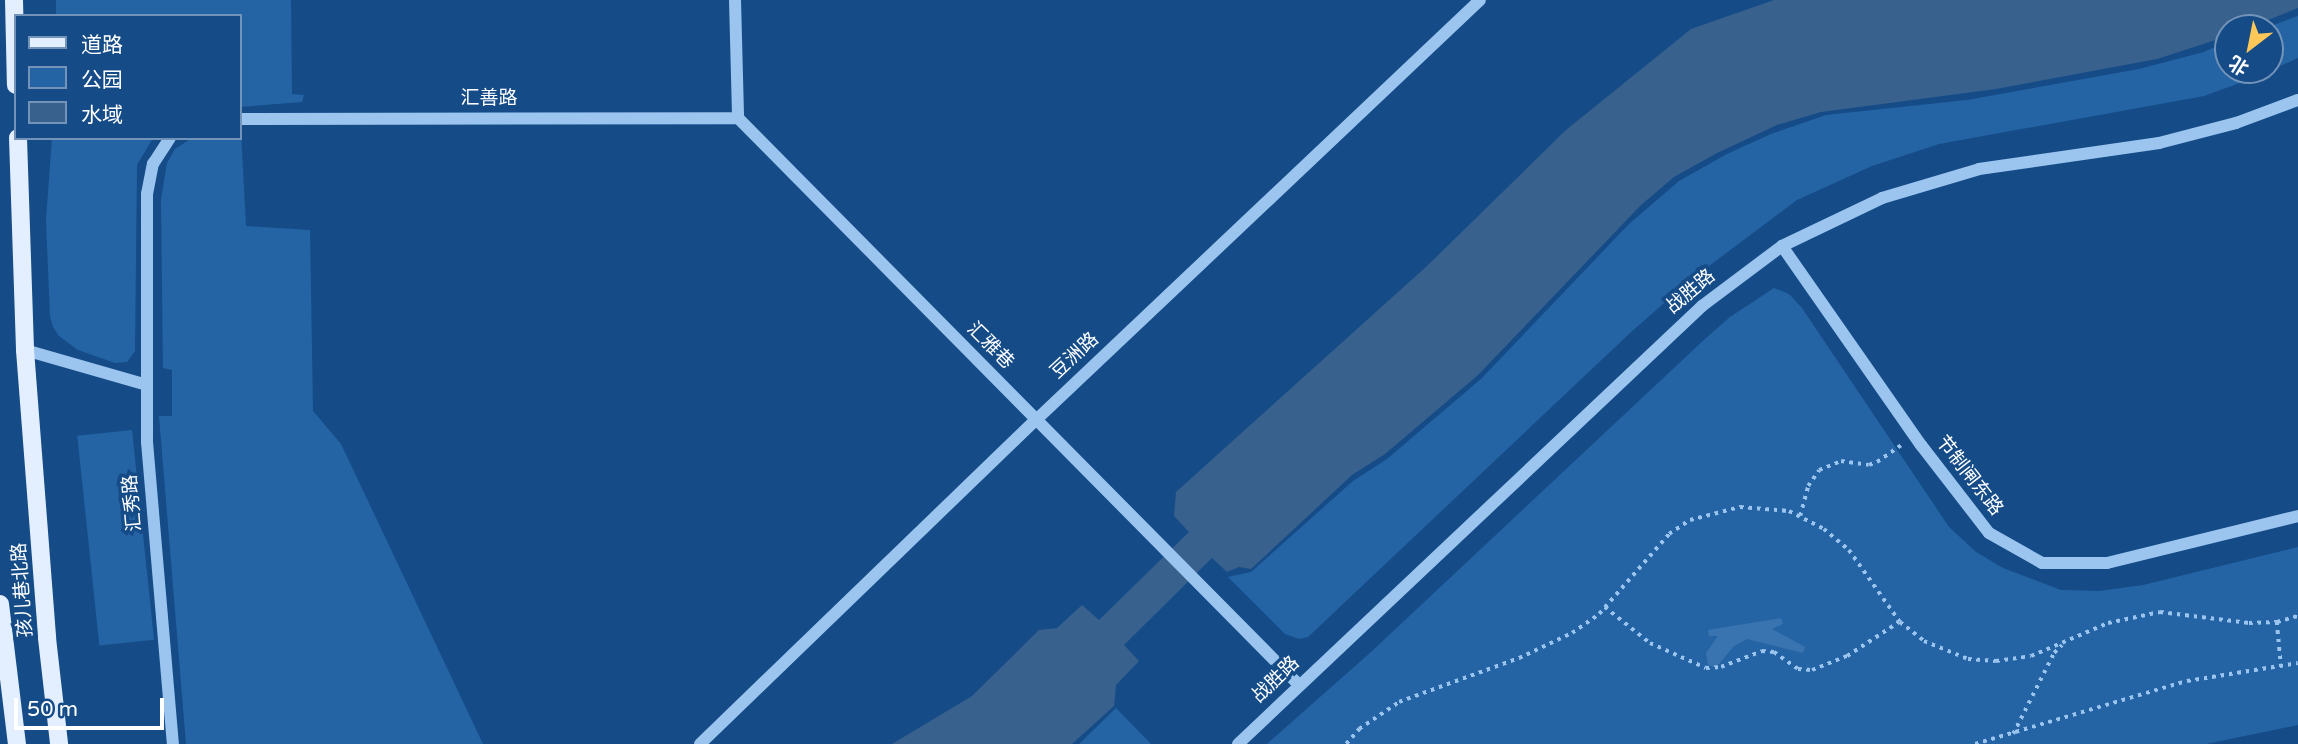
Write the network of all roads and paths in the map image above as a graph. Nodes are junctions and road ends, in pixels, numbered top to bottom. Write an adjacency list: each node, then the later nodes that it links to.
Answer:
1 (735, 0): 4 (street)
2 (1480, 0): 11 (street, 豆洲路)
3 (2298, 100): 8 (street, 战胜路)
4 (738, 118): 5 (street, 汇善路); 11 (street, 汇雅巷)
5 (242, 119)
6 (18, 140): 9 (main road, 孩儿巷北路)
7 (169, 140): 10 (street)
8 (1782, 246): 14 (street, 节制闸东路); 23 (street, 战胜路)
9 (25, 351): 10 (street); 26 (main road, 孩儿巷北路)
10 (147, 384): 27 (street, 汇秀路)
11 (1036, 420): 23 (street, 汇雅巷); 28 (street, 豆洲路)
12 (1901, 445): 13 (path)
13 (1800, 516): 16 (path); 18 (path)
14 (2298, 516)
15 (0, 604): 25 (main road, 孩儿巷北路)
16 (1605, 607): 18 (path); 30 (path)
17 (2298, 616): 19 (path)
18 (1900, 622): 20 (path)
19 (2277, 622): 20 (path); 22 (path)
20 (2067, 640): 24 (path)
21 (2298, 663): 22 (path)
22 (2281, 665): 24 (path)
23 (1298, 685): 29 (street, 战胜路)
24 (2013, 734): 31 (path)
25 (17, 744)
26 (59, 744)
27 (173, 744)
28 (700, 744)
29 (1238, 744)
30 (1346, 744)
31 (1975, 744)

